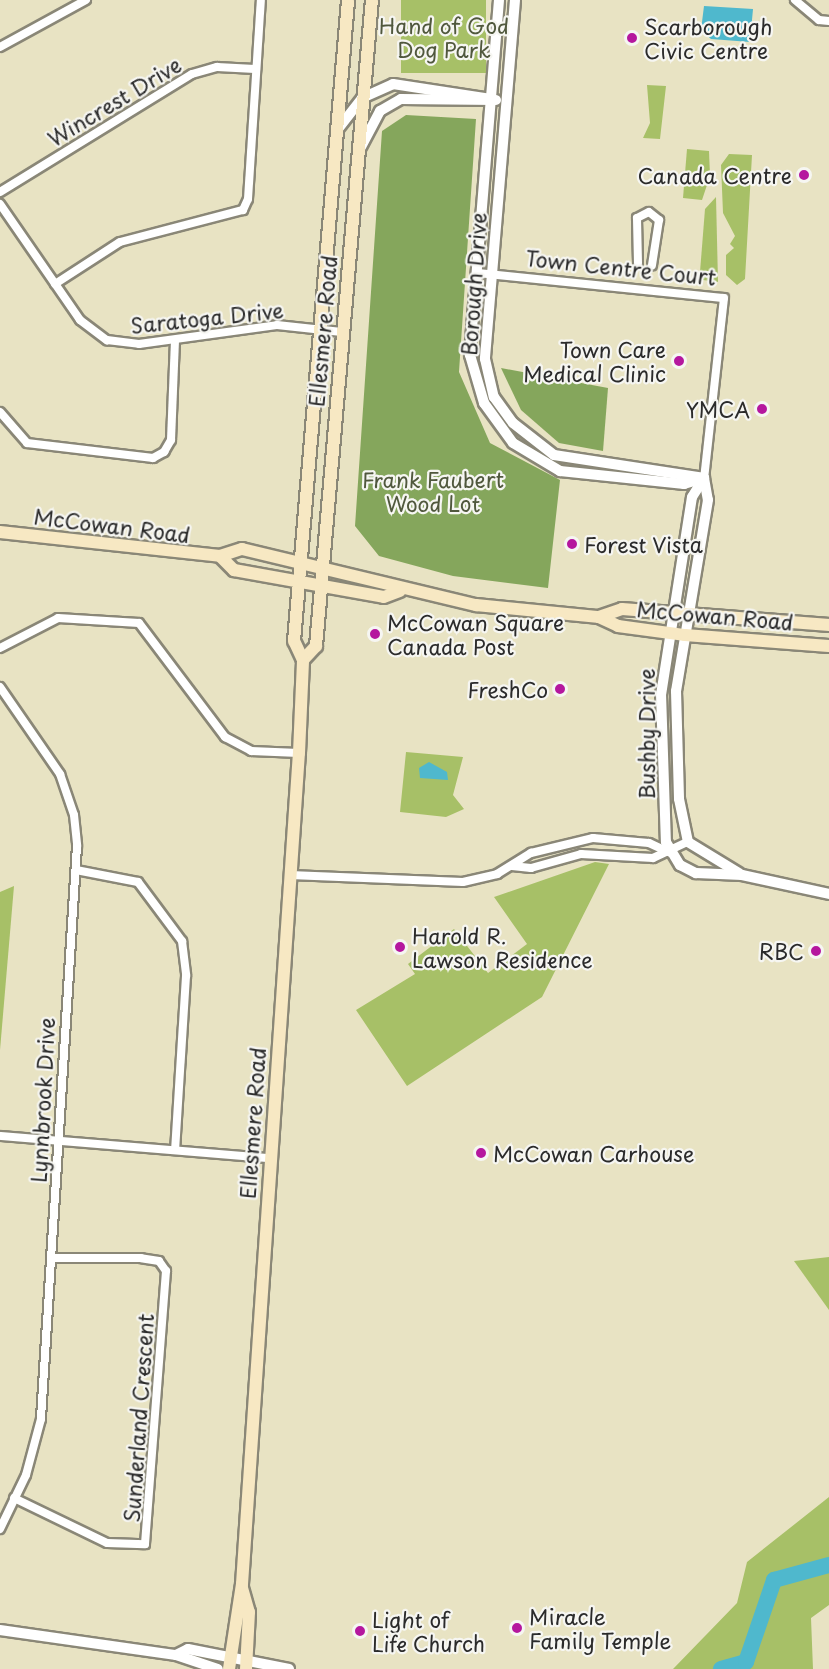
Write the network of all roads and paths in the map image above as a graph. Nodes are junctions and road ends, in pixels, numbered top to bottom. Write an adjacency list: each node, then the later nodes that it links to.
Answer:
1 (86, 0): 10 (street)
2 (261, 0): 11 (street)
3 (348, 0): 15 (main road, Ellesmere Road)
4 (372, 0): 12 (main road, Ellesmere Road)
5 (499, 0): 13 (street, Borough Drive)
6 (505, 0): 7 (street)
7 (515, 0): 14 (street, Borough Drive)
8 (795, 0): 9 (street)
9 (829, 21)
10 (0, 47)
11 (255, 69): 17 (street, Wincrest Drive); 23 (street)
12 (363, 98): 13 (street); 15 (street); 16 (main road, Ellesmere Road)
13 (491, 99): 14 (street); 16 (street); 21 (street, Borough Drive)
14 (506, 101): 22 (street, Borough Drive)
15 (337, 130): 24 (main road, Ellesmere Road)
16 (358, 152): 25 (main road, Ellesmere Road)
17 (0, 192)
18 (0, 204): 23 (street, Saratoga Drive)
19 (638, 263): 20 (street)
20 (652, 265)
21 (477, 273): 22 (street, Town Centre Court); 28 (street, Borough Drive)
22 (494, 274): 28 (street, Borough Drive); 28 (street, Town Centre Court)
23 (55, 284): 26 (street, Saratoga Drive)
24 (320, 329): 25 (street, Saratoga Drive); 26 (street, Saratoga Drive); 31 (main road, Ellesmere Road)
25 (342, 332): 32 (main road, Ellesmere Road)
26 (175, 340): 27 (street)
27 (0, 412)
28 (704, 478): 36 (street, Town Centre Court); 37 (street, Town Centre Court)
29 (0, 532): 30 (main road, McCowan Road)
30 (220, 556): 31 (main road, McCowan Road); 33 (main road, McCowan Road)
31 (300, 560): 32 (main road, McCowan Road); 33 (main road, Ellesmere Road)
32 (321, 564): 34 (main road, Ellesmere Road); 35 (main road, McCowan Road)
33 (299, 579): 34 (main road, McCowan Road); 44 (main road, Ellesmere Road)
34 (321, 584): 35 (main road, McCowan Road); 44 (main road, Ellesmere Road)
35 (400, 591): 38 (main road, McCowan Road)
36 (672, 614): 37 (main road, McCowan Road); 38 (main road, McCowan Road); 40 (street, Bushby Drive)
37 (689, 616): 39 (main road, McCowan Road); 41 (street, Bushby Drive)
38 (598, 617): 40 (main road, McCowan Road)
39 (829, 625)
40 (669, 633): 41 (main road, McCowan Road); 47 (street, Bushby Drive)
41 (685, 635): 42 (main road, McCowan Road); 46 (street, Bushby Drive)
42 (829, 646)
43 (0, 648): 48 (street)
44 (303, 660): 48 (main road, Ellesmere Road)
45 (0, 687): 54 (street, Lynnbrook Drive)
46 (677, 710): 47 (street); 50 (street, Bushby Drive)
47 (662, 712): 49 (street, Bushby Drive)
48 (298, 753): 55 (main road, Ellesmere Road)
49 (664, 791): 50 (street); 52 (street, Bushby Drive)
50 (679, 791): 51 (street, Bushby Drive)
51 (688, 842): 52 (street); 56 (street)
52 (670, 853): 53 (street); 53 (street); 56 (street)
53 (512, 866): 55 (street)
54 (76, 870): 59 (street, Lynnbrook Drive); 60 (street)
55 (290, 875): 61 (main road, Ellesmere Road)
56 (742, 875): 57 (street)
57 (829, 894)
58 (0, 1136): 59 (street)
59 (57, 1140): 60 (street); 62 (street, Lynnbrook Drive)
60 (175, 1150): 61 (street)
61 (269, 1158): 65 (main road, Ellesmere Road)
62 (52, 1258): 63 (street, Lynnbrook Drive); 63 (street, Sunderland Crescent)
63 (14, 1498): 64 (street, Lynnbrook Drive)
64 (0, 1529)
65 (242, 1588): 68 (main road, Ellesmere Road); 69 (main road, Ellesmere Road)
66 (0, 1630): 67 (street)
67 (176, 1655): 68 (street); 70 (street)
68 (230, 1656): 69 (street); 71 (main road, Ellesmere Road)
69 (246, 1664): 72 (street)
70 (218, 1669)
71 (229, 1669)
72 (289, 1669)

